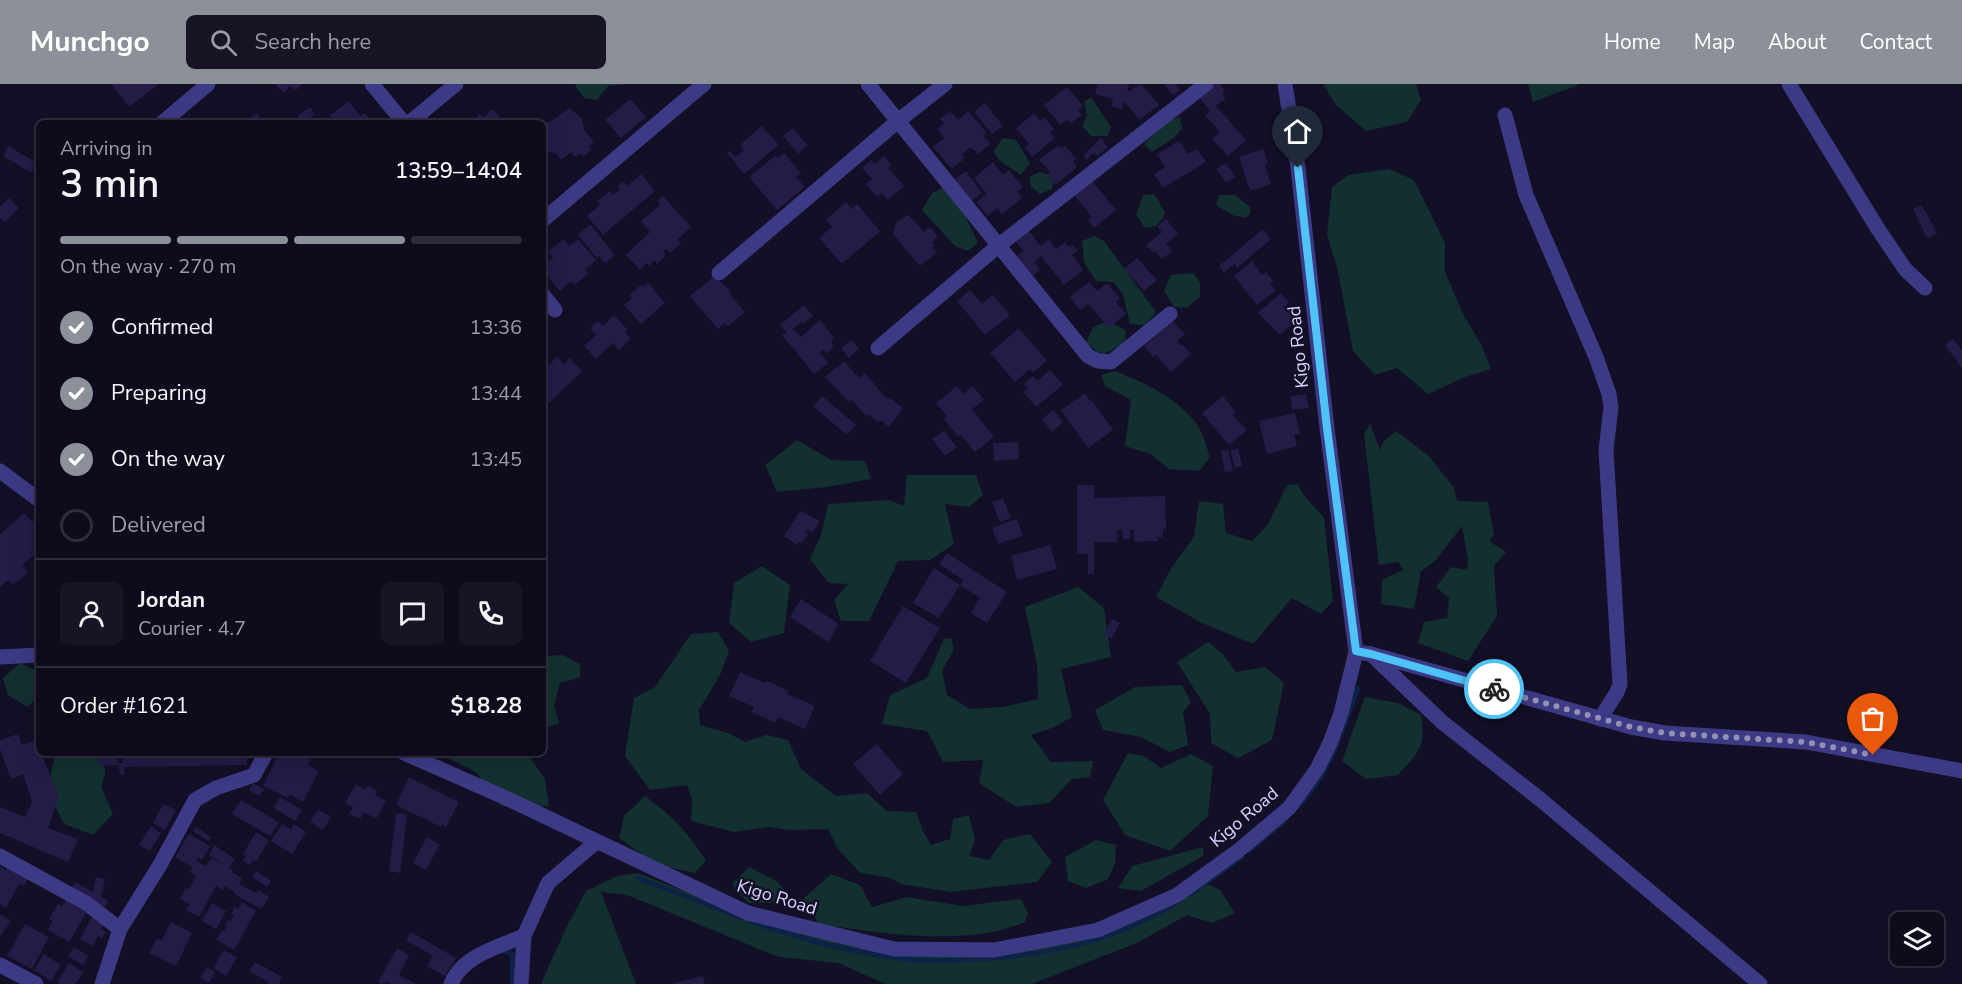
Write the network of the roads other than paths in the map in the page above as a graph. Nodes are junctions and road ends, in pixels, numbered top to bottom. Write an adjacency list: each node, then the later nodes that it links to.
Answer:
1 (208, 84): 11 (street)
2 (372, 84): 12 (street)
3 (456, 84): 13 (street)
4 (704, 84): 15 (street)
5 (868, 84): 14 (street)
6 (945, 84): 14 (street)
7 (1206, 84): 16 (street)
8 (1285, 84): 25 (street, Kigo Road)
9 (1789, 84): 18 (street)
10 (1504, 115): 28 (street)
11 (166, 120)
12 (402, 120)
13 (413, 120)
14 (898, 121): 16 (street); 17 (street)
15 (546, 217)
16 (998, 246): 21 (street); 22 (street)
17 (719, 273)
18 (1925, 288)
19 (546, 299): 20 (street)
20 (555, 310)
21 (1170, 314)
22 (878, 348)
23 (0, 471): 24 (street)
24 (36, 498)
25 (1364, 652): 28 (street); 32 (street, Kigo Road); 41 (street)
26 (36, 655): 27 (street)
27 (0, 657)
28 (1600, 719): 31 (street)
29 (264, 756): 34 (street)
30 (411, 756): 32 (street, Kigo Road)
31 (1962, 771)
32 (596, 842): 35 (street)
33 (0, 856): 34 (street)
34 (120, 929): 38 (street)
35 (524, 936): 39 (street); 40 (street)
36 (0, 965): 37 (street)
37 (36, 984)
38 (102, 984)
39 (451, 984)
40 (521, 984)
41 (1760, 984)

